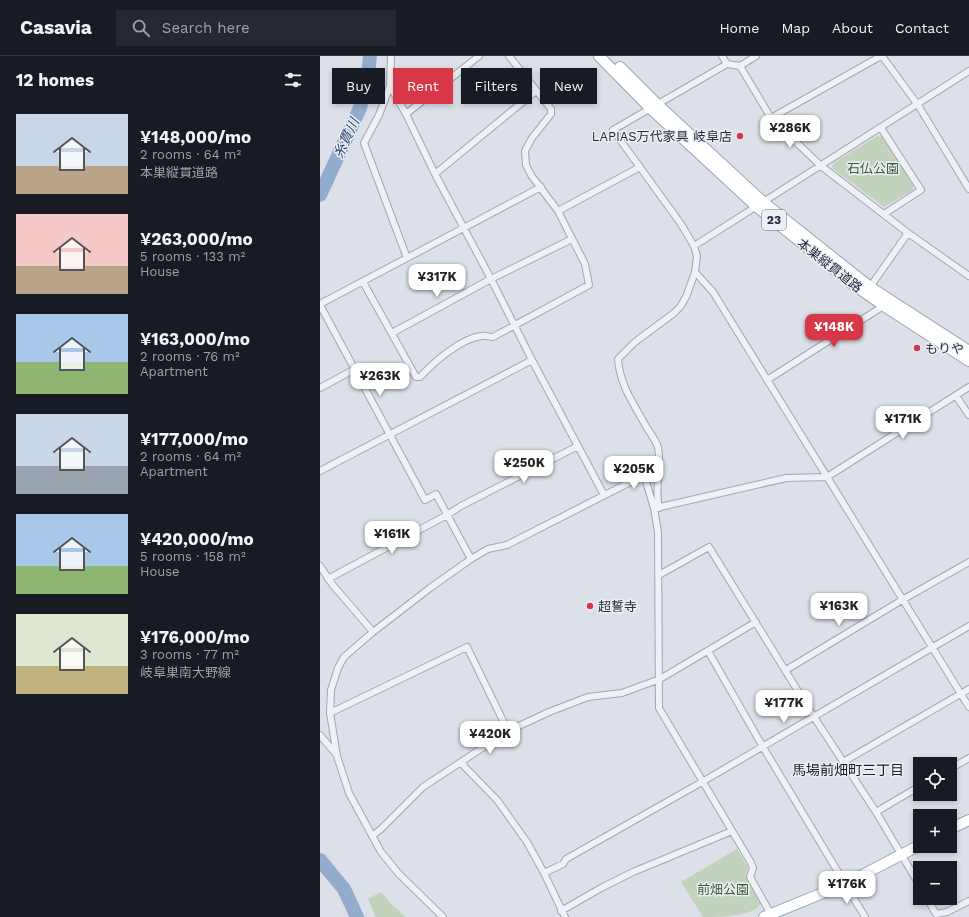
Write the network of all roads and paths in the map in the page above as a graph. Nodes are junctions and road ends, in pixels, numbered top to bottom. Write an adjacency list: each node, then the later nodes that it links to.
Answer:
1 (391, 56): 12 (street)
2 (479, 56): 16 (street)
3 (509, 56): 13 (street)
4 (599, 56): 15 (main road, 本巣縦貫道路 / 23)
5 (608, 56): 15 (main road, 本巣縦貫道路 / 23)
6 (722, 56): 9 (street)
7 (756, 56): 10 (street)
8 (881, 56): 14 (street); 17 (street)
9 (727, 64): 10 (street); 15 (street)
10 (740, 66): 17 (street)
11 (969, 72): 14 (street)
12 (390, 86): 16 (street); 31 (street)
13 (536, 91): 21 (street); 22 (street)
14 (918, 105): 18 (street); 23 (street)
15 (654, 106): 20 (street); 24 (main road, 本巣縦貫道路 / 23)
16 (406, 114): 21 (street)
17 (771, 118): 19 (street)
18 (881, 128): 19 (street); 26 (street)
19 (821, 166): 24 (street); 26 (street)
20 (640, 167): 25 (street); 30 (street)
21 (435, 174): 27 (street)
22 (541, 187): 25 (street); 27 (street)
23 (969, 189)
24 (760, 204): 30 (street); 36 (main road, 本巣縦貫道路 / 23); 37 (main road, 本巣縦貫道路 / 23)
25 (558, 211): 29 (street)
26 (884, 214): 28 (street)
27 (463, 228): 31 (street); 34 (street)
28 (908, 233): 33 (street); 36 (street)
29 (572, 239): 34 (street); 39 (street)
30 (694, 246): 32 (street)
31 (408, 258): 35 (street)
32 (695, 272): 45 (street); 55 (street)
33 (969, 276)
34 (491, 279): 39 (street); 40 (street)
35 (363, 282): 38 (street); 40 (street)
36 (870, 287): 37 (main road, 本巣縦貫道路 / 23)
37 (887, 303): 41 (main road, 本巣縦貫道路 / 23); 43 (main road, 本巣縦貫道路 / 23); 45 (street)
38 (320, 304): 44 (street)
39 (515, 326): 40 (street); 42 (street)
40 (392, 333)
41 (969, 351)
42 (532, 360): 50 (street); 51 (street)
43 (969, 361)
44 (355, 369): 47 (street); 50 (street)
45 (767, 380): 53 (street)
46 (969, 387): 48 (street)
47 (320, 388)
48 (956, 396): 49 (street); 53 (street)
49 (969, 415)
50 (390, 434): 52 (street); 56 (street)
51 (578, 446): 54 (street); 56 (street)
52 (320, 471)
53 (827, 477): 55 (street); 62 (street)
54 (604, 495): 55 (street); 57 (street)
55 (657, 508): 60 (street)
56 (447, 515): 57 (street); 61 (street)
57 (471, 559): 65 (street)
58 (969, 562): 62 (street)
59 (320, 566): 61 (street)
60 (659, 575): 63 (street); 69 (street)
61 (328, 579): 65 (street)
62 (902, 600): 66 (street); 68 (street)
63 (756, 622): 67 (street); 68 (street)
64 (969, 626): 66 (street)
65 (373, 632): 73 (street)
66 (931, 647): 71 (street); 74 (street)
67 (708, 651): 69 (street); 77 (street)
68 (786, 670): 74 (street)
69 (660, 679): 75 (street); 83 (street)
70 (969, 689): 71 (street)
71 (961, 694): 72 (street); 80 (street)
72 (969, 707)
73 (330, 713): 75 (street); 78 (street)
74 (814, 717): 77 (street); 80 (street)
75 (508, 731): 81 (street)
76 (320, 735): 78 (street)
77 (763, 747): 83 (street); 94 (street)
78 (337, 756): 89 (street)
79 (969, 758): 82 (street)
80 (843, 762): 85 (street)
81 (461, 763): 89 (street); 92 (street)
82 (957, 765)
83 (702, 782): 88 (street); 92 (street)
84 (913, 790): 85 (street)
85 (876, 812): 91 (street)
86 (969, 820): 87 (main road)
87 (957, 826)
88 (732, 831): 97 (street); 98 (street)
89 (372, 836): 99 (street)
90 (913, 848): 91 (main road)
91 (901, 854): 93 (street); 94 (main road)
92 (544, 873): 97 (street)
93 (913, 874)
94 (845, 884): 98 (main road); 101 (street)
95 (969, 901): 96 (street)
96 (931, 905)
97 (561, 911): 100 (street)
98 (769, 916)
99 (443, 917)
100 (565, 917)
101 (865, 917)

